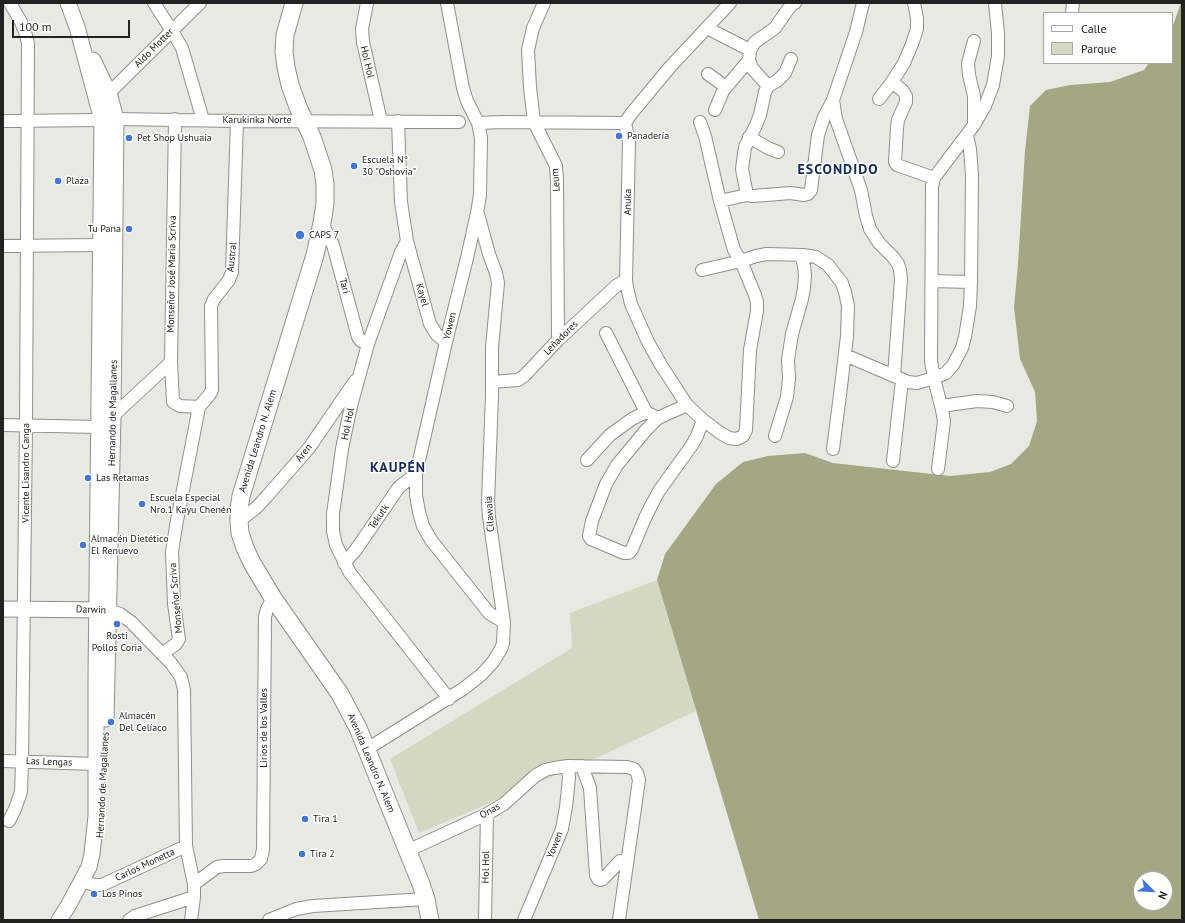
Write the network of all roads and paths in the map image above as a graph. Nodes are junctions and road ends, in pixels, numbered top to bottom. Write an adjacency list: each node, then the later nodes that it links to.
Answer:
1 (10, 3): 32 (street, Vicente Lisandro Canga)
2 (68, 3): 14 (main road, Hernando de Magallanes)
3 (154, 3): 16 (street)
4 (200, 3): 16 (street, Aldo Motter)
5 (294, 3): 34 (highway, Avenida Leandro N. Alem)
6 (367, 3): 35 (street, Hol Hol)
7 (447, 3): 40 (street, Yowen)
8 (544, 3): 38 (street, Leum)
9 (729, 3): 15 (street)
10 (795, 3): 18 (street)
11 (863, 3): 26 (street)
12 (914, 3): 21 (street)
13 (995, 3): 42 (street)
14 (77, 27): 24 (main road, Hernando de Magallanes); 28 (main road, Hernando de Magallanes)
15 (708, 28): 18 (street); 41 (street)
16 (172, 31): 24 (street, Aldo Motter); 30 (street)
17 (974, 41): 42 (street)
18 (750, 55): 22 (street); 23 (street)
19 (791, 59): 22 (street)
20 (708, 74): 23 (street)
21 (892, 82): 25 (street); 45 (street)
22 (768, 86): 43 (street)
23 (726, 87): 27 (street)
24 (109, 93): 28 (main road, Hernando de Magallanes)
25 (879, 99)
26 (833, 100): 46 (street); 69 (street)
27 (715, 110)
28 (109, 119): 29 (street, Karukinka Norte); 32 (street, Karukinka Norte); 51 (main road, Hernando de Magallanes); 77 (main road, Hernando de Magallanes)
29 (175, 119): 30 (street, Karukinka Norte); 67 (street, Monseñor José María Scriva)
30 (203, 120): 33 (street, Karukinka Norte)
31 (3, 121): 32 (street, Karukinka Norte)
32 (27, 121): 53 (street, Vicente Lisandro Canga)
33 (237, 121): 34 (street, Karukinka Norte); 75 (street, Austral)
34 (305, 121): 35 (street, Karukinka Norte); 49 (highway, Avenida Leandro N. Alem)
35 (381, 121): 36 (street, Karukinka Norte)
36 (398, 121): 37 (street, Karukinka Norte); 50 (street)
37 (459, 122)
38 (534, 122): 40 (street); 41 (street); 63 (street, Leum)
39 (700, 122): 47 (street)
40 (478, 123): 48 (street, Yowen)
41 (625, 123): 59 (street, Anuka)
42 (971, 130): 45 (street); 61 (street)
43 (749, 137): 44 (street); 46 (street)
44 (778, 152)
45 (934, 178): 60 (street)
46 (747, 195): 47 (street)
47 (720, 201): 57 (street)
48 (477, 213): 54 (street, Cilawaia); 56 (street, Yowen)
49 (322, 223): 65 (street, Tari); 89 (highway, Avenida Leandro N. Alem)
50 (407, 241): 64 (street, Kayel); 65 (street, Hol Hol)
51 (100, 245): 53 (street); 82 (main road, Hernando de Magallanes)
52 (3, 246): 53 (street)
53 (27, 246): 81 (street, Vicente Lisandro Canga)
54 (489, 254): 56 (street); 71 (street, Cilawaia)
55 (801, 255): 57 (street); 66 (street); 83 (street)
56 (467, 258): 64 (street, Yowen)
57 (741, 261): 58 (street); 79 (street, Anuka)
58 (702, 270)
59 (626, 280): 63 (street, Leñadores); 72 (street, Anuka)
60 (932, 280): 61 (street); 70 (street)
61 (971, 282): 70 (street)
62 (606, 333): 76 (street)
63 (558, 340): 71 (street, Leñadores)
64 (446, 342): 88 (street, Yowen)
65 (368, 344): 68 (street, Hol Hol)
66 (844, 355): 69 (street); 84 (street)
67 (171, 362): 75 (street, Monseñor José María Scriva); 77 (street)
68 (360, 376): 89 (street, Aren); 90 (street, Hol Hol)
69 (898, 378): 70 (street); 86 (street)
70 (934, 378): 73 (street)
71 (492, 382): 95 (street, Cilawaia)
72 (687, 405): 78 (street); 79 (street, Anuka)
73 (941, 406): 74 (street); 87 (street)
74 (1007, 406)
75 (199, 407): 96 (street, Monseñor Scriva)
76 (646, 412): 78 (street); 85 (street)
77 (114, 416): 94 (main road, Hernando de Magallanes)
78 (658, 418): 79 (street)
79 (703, 420)
80 (3, 425): 81 (street)
81 (26, 425): 82 (street); 93 (street, Vicente Lisandro Canga)
82 (98, 427): 94 (main road, Hernando de Magallanes)
83 (775, 436)
84 (833, 450)
85 (587, 460)
86 (893, 461)
87 (938, 468)
88 (416, 474): 90 (street, Tekutk); 95 (street, Yowen)
89 (239, 521): 91 (highway, Avenida Leandro N. Alem)
90 (344, 563): 97 (street, Hol Hol)
91 (273, 598): 98 (highway, Avenida Leandro N. Alem); 110 (street, Lirios de los Valles)
92 (3, 609): 93 (main road, Darwin)
93 (24, 609): 94 (main road, Darwin); 100 (street, Vicente Lisandro Canga)
94 (103, 610): 96 (street, Darwin); 101 (main road, Hernando de Magallanes); 109 (main road, Hernando de Magallanes)
95 (504, 622): 97 (street, Cilawaia)
96 (162, 654): 106 (street)
97 (449, 699): 98 (street, Cilawaia)
98 (367, 749): 107 (highway, Avenida Leandro N. Alem)
99 (3, 761): 100 (street, Las Lengas)
100 (22, 762): 101 (street, Las Lengas); 105 (street, Vicente Lisandro Canga)
101 (96, 764): 109 (main road, Hernando de Magallanes)
102 (568, 766): 103 (street, Onas); 104 (street, Onas); 120 (street, Yowen)
103 (582, 766): 108 (street, Onas); 108 (street)
104 (487, 814): 107 (street, Onas); 119 (street, Hol Hol)
105 (9, 822)
106 (186, 846): 109 (street, Carlos Monetta); 110 (street)
107 (407, 851): 112 (highway, Avenida Leandro N. Alem)
108 (627, 860): 121 (street)
109 (85, 882): 113 (main road, Hernando de Magallanes); 114 (main road, Hernando de Magallanes)
110 (194, 884): 111 (street)
111 (194, 898): 115 (street); 116 (street)
112 (426, 899): 117 (street); 118 (highway, Avenida Leandro N. Alem)
113 (59, 920)
114 (67, 920)
115 (129, 920)
116 (191, 920)
117 (269, 920)
118 (430, 920)
119 (485, 920)
120 (524, 920)
121 (619, 920)

